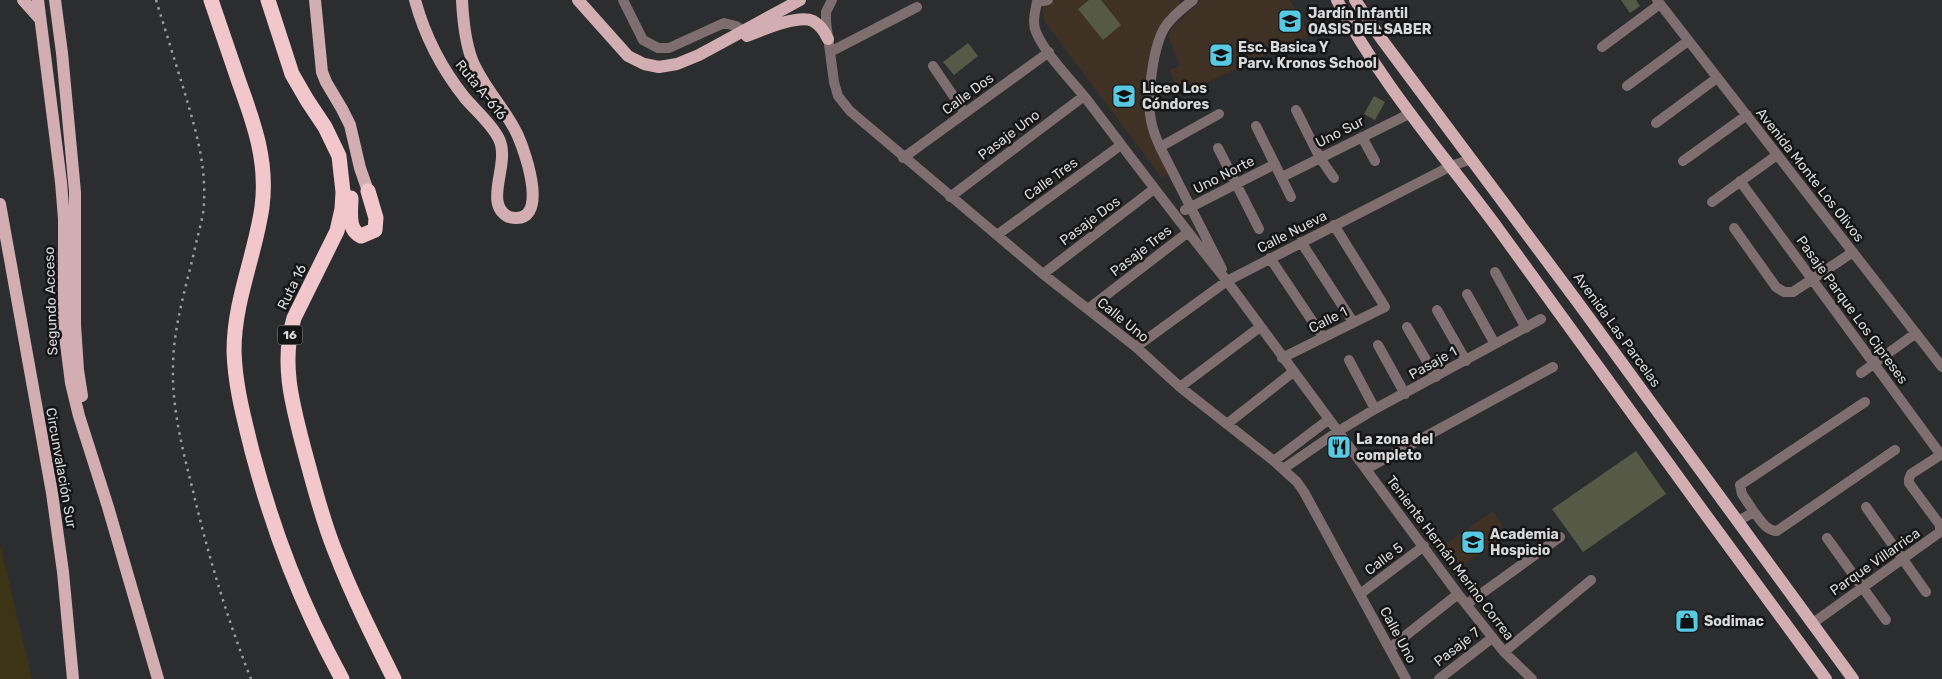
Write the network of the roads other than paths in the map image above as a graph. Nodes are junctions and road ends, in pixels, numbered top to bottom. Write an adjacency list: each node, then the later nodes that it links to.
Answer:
1 (24, 0): 19 (main road)
2 (38, 0): 19 (main road, Segundo Acceso)
3 (55, 0): 129 (main road, Segundo Acceso)
4 (211, 0): 130 (highway)
5 (268, 0): 42 (highway, Ruta 16 / 16)
6 (315, 0): 55 (main road)
7 (415, 0): 8 (main road, Ruta A-616)
8 (462, 0)
9 (578, 0): 20 (main road)
10 (623, 0): 20 (street)
11 (800, 0): 20 (main road)
12 (832, 0): 21 (street, Calle Uno)
13 (1048, 0): 25 (street, Teniente Hernán Merino Correa)
14 (1193, 0): 39 (street, Teniente Hernán Merino Correa)
15 (1337, 0): 32 (main road)
16 (1355, 0): 45 (main road, Avenida Las Parcelas)
17 (1659, 2): 22 (street, Avenida Monte Los Olivos); 23 (street)
18 (917, 7): 24 (street)
19 (41, 22): 128 (main road, Segundo Acceso)
20 (746, 33): 21 (main road)
21 (828, 39): 24 (street, Calle Uno)
22 (1688, 41): 27 (street, Avenida Monte Los Olivos); 28 (street)
23 (1602, 47)
24 (830, 52): 43 (street, Calle Uno)
25 (1049, 52): 29 (street, Teniente Hernán Merino Correa); 31 (street, Calle Dos)
26 (933, 66): 31 (street)
27 (1717, 78): 34 (street, Avenida Monte Los Olivos); 35 (street)
28 (1627, 86)
29 (1084, 96): 38 (street, Teniente Hernán Merino Correa); 56 (street, Pasaje Uno)
30 (1296, 110): 44 (street)
31 (966, 113): 43 (street, Calle Dos)
32 (1411, 113): 37 (street, Uno Sur); 49 (main road)
33 (1219, 114): 39 (street)
34 (1746, 115): 41 (street, Avenida Monte Los Olivos); 47 (street)
35 (1656, 123)
36 (1256, 126): 48 (street)
37 (1362, 137): 44 (street, Uno Sur); 46 (street)
38 (1121, 144): 54 (street, Teniente Hernán Merino Correa); 66 (street, Calle Tres)
39 (1160, 147): 60 (street, Teniente Hernán Merino Correa)
40 (1218, 148): 53 (street)
41 (1777, 155): 52 (street); 68 (street, Avenida Monte Los Olivos)
42 (339, 156): 55 (highway); 131 (highway, Ruta 16 / 16)
43 (903, 158): 56 (street, Calle Uno)
44 (1320, 158): 50 (street, Uno Sur); 51 (street)
45 (1472, 159): 49 (street, Calle Nueva); 111 (main road, Avenida Las Parcelas)
46 (1375, 161)
47 (1683, 161)
48 (1275, 164): 50 (street); 53 (street, Uno Norte)
49 (1450, 166): 61 (street, Calle Nueva); 135 (main road)
50 (1282, 177): 57 (street)
51 (1334, 178)
52 (1740, 181): 58 (street); 73 (street, Pasaje Parque Los Cipreses)
53 (1236, 183): 60 (street, Uno Norte); 64 (street)
54 (1154, 190): 65 (street, Teniente Hernán Merino Correa); 72 (street, Pasaje Dos)
55 (368, 191)
56 (950, 197): 66 (street, Calle Uno)
57 (1291, 197)
58 (1712, 202)
59 (0, 204): 70 (main road, Circunvalación Sur)
60 (1187, 208): 65 (street, Teniente Hernán Merino Correa); 74 (street, Teniente Hernán Merino Correa)
61 (1334, 225): 67 (street, Calle Nueva); 79 (street, Calle 1)
62 (0, 226): 70 (main road, Circunvalación Sur)
63 (1734, 228): 73 (street)
64 (1258, 230)
65 (1187, 233): 74 (street, Teniente Hernán Merino Correa); 76 (street, Pasaje Tres)
66 (997, 235): 72 (street, Calle Uno)
67 (1301, 242): 69 (street, Calle Nueva); 79 (street)
68 (1853, 252): 73 (street); 83 (street, Avenida Monte Los Olivos)
69 (1270, 258): 74 (street, Calle Nueva); 84 (street)
70 (10, 263): 127 (main road, Circunvalación Sur)
71 (1495, 272): 82 (street)
72 (1043, 274): 76 (street, Calle Uno)
73 (1812, 279): 91 (street, Pasaje Parque Los Cipreses)
74 (1227, 281): 80 (street, Teniente Hernán Merino Correa); 87 (street, Calle Nueva)
75 (1467, 294): 85 (street)
76 (1088, 310): 87 (street, Calle Uno)
77 (1437, 310): 90 (street)
78 (1541, 319): 82 (street, Pasaje 1)
79 (1353, 322): 84 (street, Calle 1)
80 (1260, 327): 88 (street, Teniente Hernán Merino Correa); 97 (street)
81 (1407, 327): 96 (street)
82 (1526, 328): 85 (street, Pasaje 1)
83 (1916, 333): 91 (street); 93 (street, Avenida Monte Los Olivos)
84 (1323, 338): 88 (street, Calle 1)
85 (1495, 344): 90 (street, Pasaje 1)
86 (1378, 345): 98 (street)
87 (1136, 347): 97 (street, Calle Uno)
88 (1282, 358): 94 (street, Teniente Hernán Merino Correa)
89 (1349, 360): 100 (street)
90 (1466, 361): 96 (street, Pasaje 1)
91 (1874, 364): 95 (street); 105 (street, Pasaje Parque Los Cipreses)
92 (1553, 367): 108 (street)
93 (1942, 367)
94 (1293, 372): 101 (street, Teniente Hernán Merino Correa); 102 (street)
95 (1861, 372)
96 (1436, 376): 98 (street, Pasaje 1)
97 (1180, 387): 102 (street, Calle Uno)
98 (1405, 394): 100 (street, Pasaje 1)
99 (1865, 402): 110 (street)
100 (1375, 409): 103 (street, Pasaje 1)
101 (1328, 420): 103 (street, Teniente Hernán Merino Correa); 106 (street)
102 (1227, 424): 106 (street, Calle Uno)
103 (1338, 432): 107 (street, Pasaje 1); 108 (street, Teniente Hernán Merino Correa)
104 (1895, 450): 110 (street)
105 (1941, 455): 115 (street, Parque Villarrica)
106 (1274, 461): 107 (street, Calle Uno)
107 (1283, 469): 119 (street, Calle Uno)
108 (1366, 469): 114 (street, Teniente Hernán Merino Correa)
109 (1866, 507): 115 (street)
110 (1754, 512): 111 (street)
111 (1738, 522): 123 (main road, Avenida Las Parcelas)
112 (1560, 537): 121 (street)
113 (1827, 538): 117 (street)
114 (1424, 546): 119 (street, Calle 5); 120 (street, Teniente Hernán Merino Correa)
115 (1903, 560): 117 (street, Parque Villarrica); 118 (street)
116 (1591, 580): 126 (street)
117 (1863, 588): 122 (street); 123 (street, Parque Villarrica)
118 (1926, 592)
119 (1360, 594): 125 (street, Calle Uno)
120 (1458, 594): 121 (street, Teniente Hernán Merino Correa); 125 (street)
121 (1467, 604): 124 (street, Teniente Hernán Merino Correa)
122 (1886, 620)
123 (1813, 624): 136 (main road, Avenida Las Parcelas)
124 (1492, 638): 126 (street, Teniente Hernán Merino Correa); 133 (street, Pasaje 7)
125 (1390, 648): 132 (street, Calle Uno)
126 (1504, 652): 134 (street, Teniente Hernán Merino Correa)
127 (73, 679)
128 (158, 679)
129 (166, 679)
130 (342, 679)
131 (394, 679)
132 (1406, 679)
133 (1438, 679)
134 (1532, 679)
135 (1826, 679)
136 (1853, 679)

